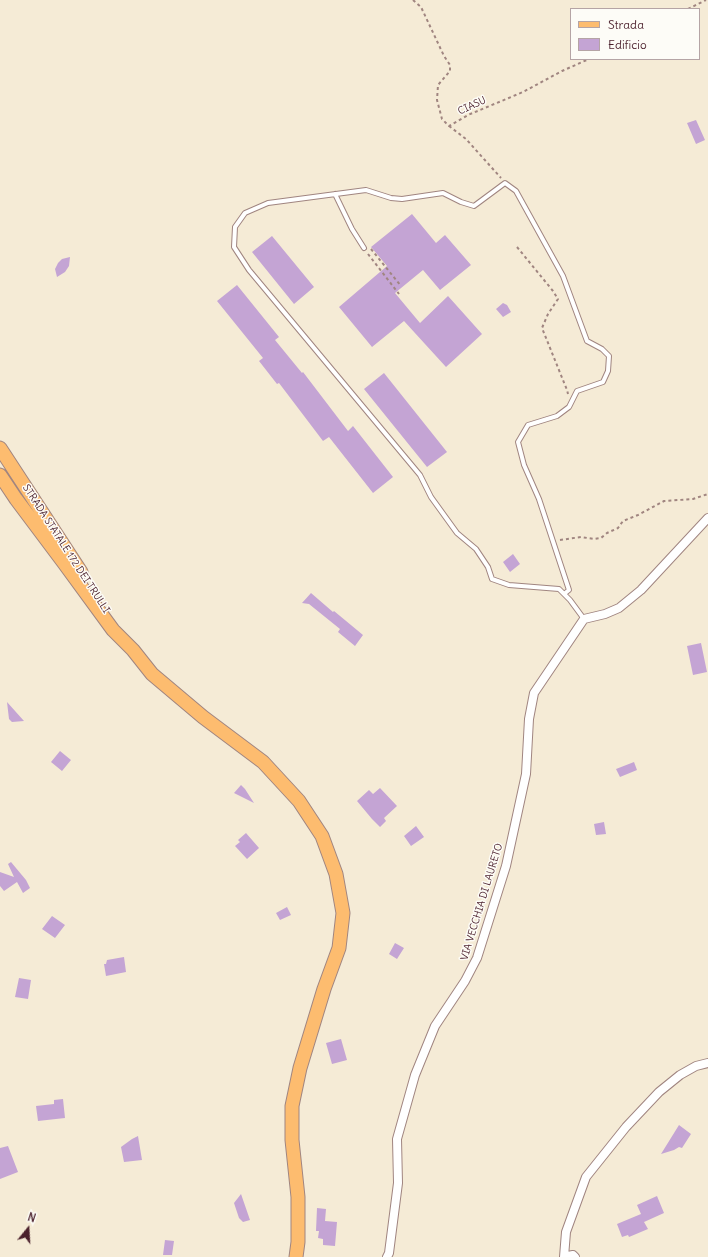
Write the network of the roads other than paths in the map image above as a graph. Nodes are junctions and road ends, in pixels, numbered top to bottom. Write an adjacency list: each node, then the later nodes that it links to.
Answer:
1 (336, 194): 2 (lane); 6 (lane); 6 (lane)
2 (363, 247)
3 (0, 448): 8 (main road, STRADA STATALE 172 DEI TRULLI)
4 (0, 475): 8 (main road, STRADA STATALE 172 DEI TRULLI)
5 (708, 518): 7 (street)
6 (564, 594): 7 (lane)
7 (584, 618): 11 (street, VIA VECCHIA DI LAURETO)
8 (132, 650): 10 (main road, STRADA STATALE 172 DEI TRULLI)
9 (708, 1063): 12 (street)
10 (296, 1257)
11 (387, 1257)
12 (566, 1257): 13 (street)
13 (575, 1257)

